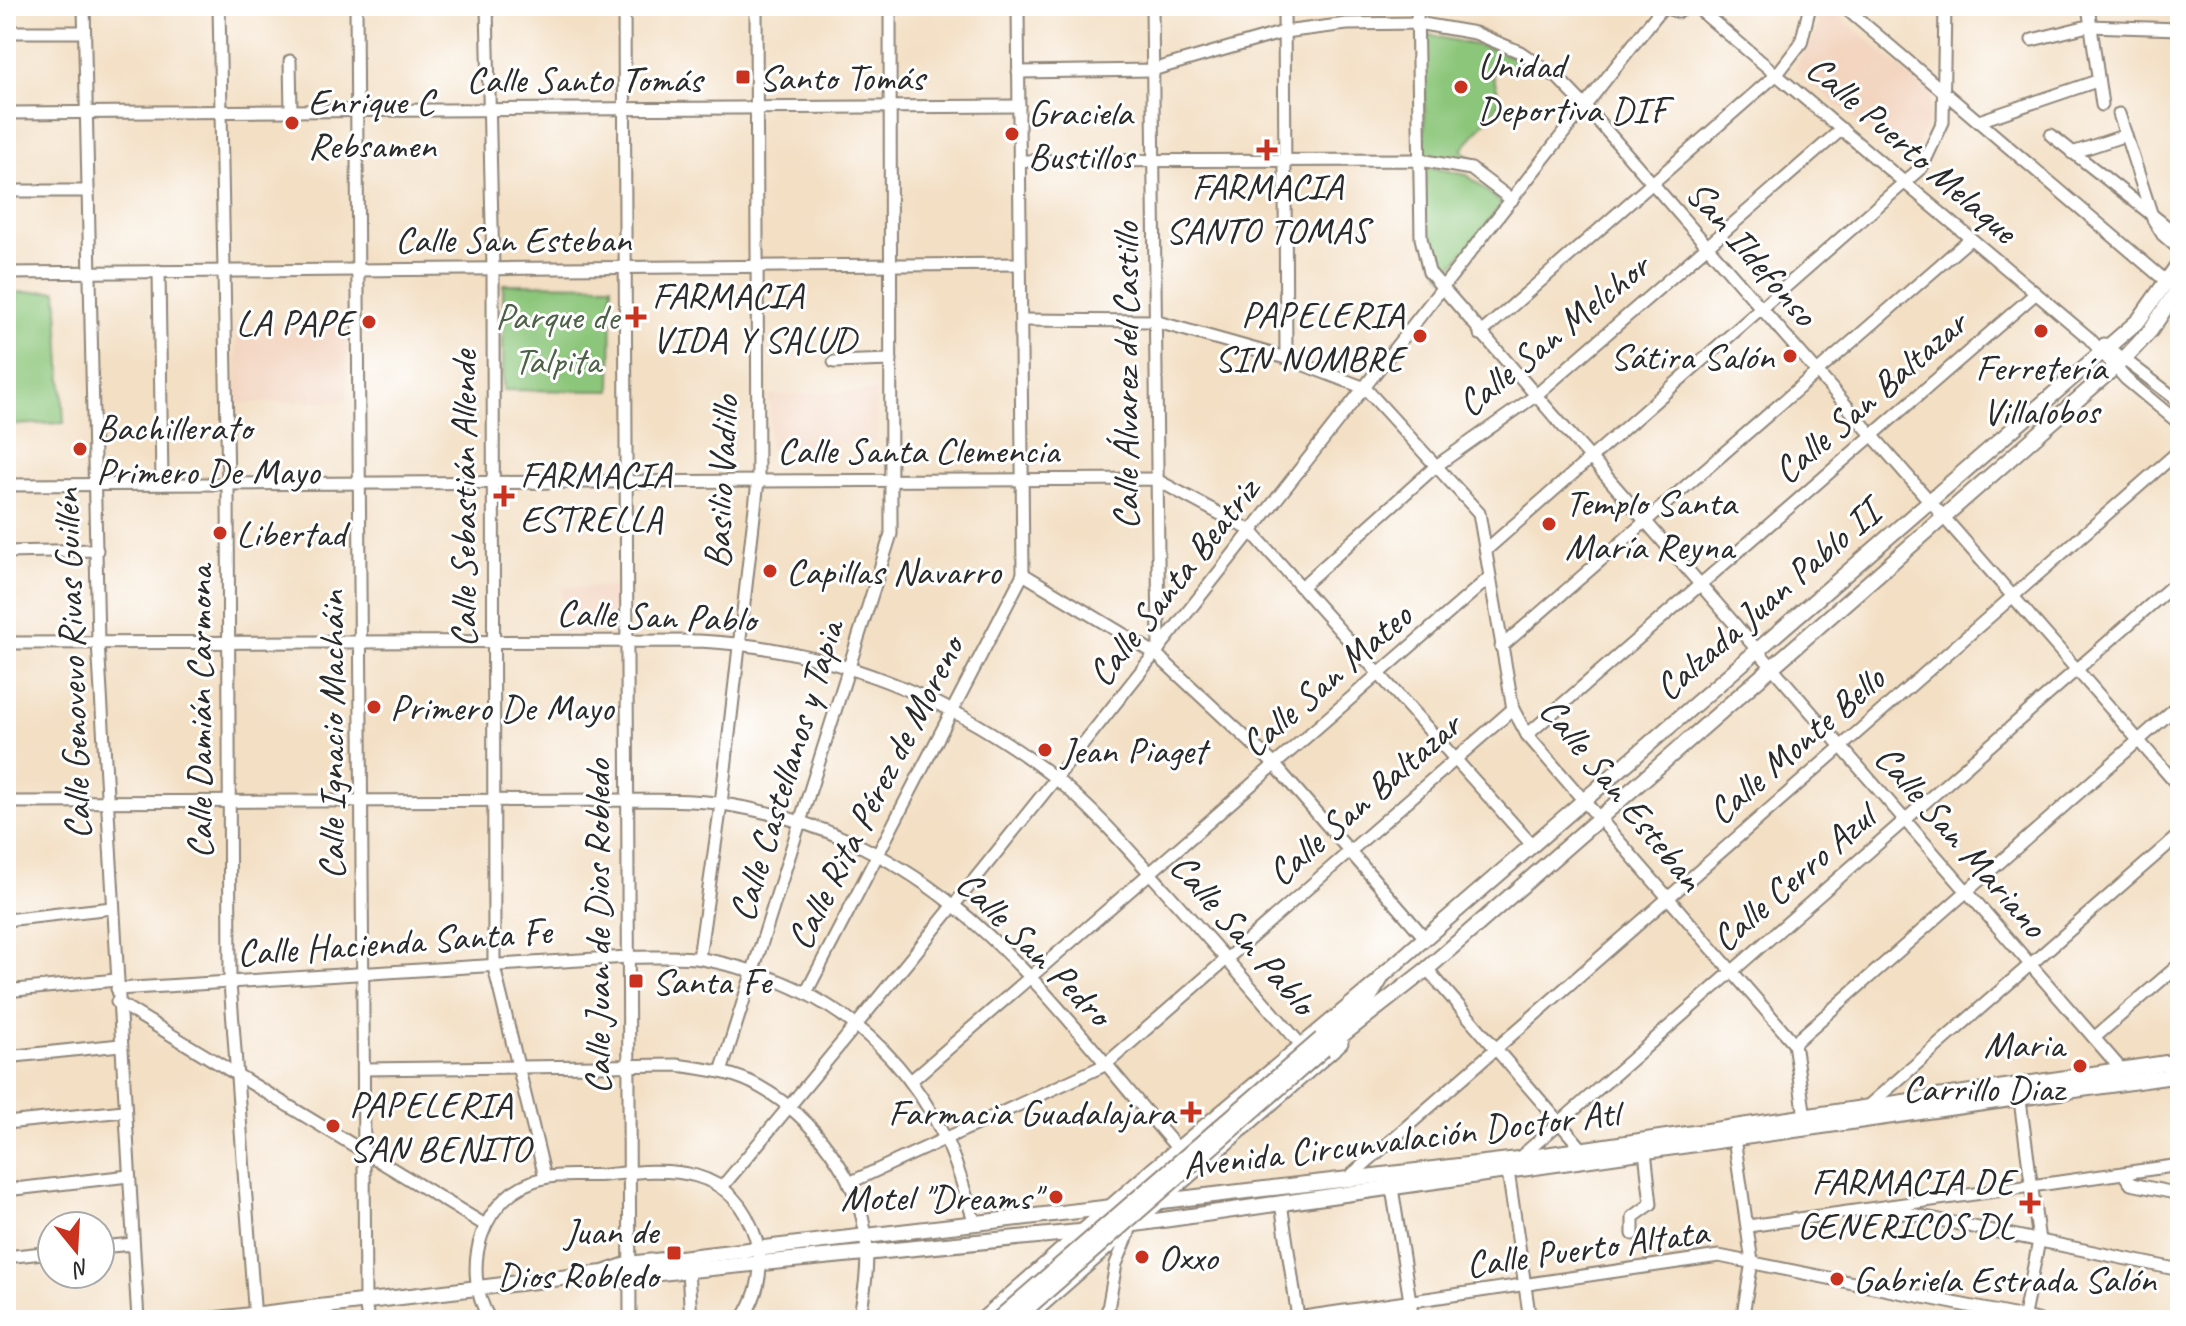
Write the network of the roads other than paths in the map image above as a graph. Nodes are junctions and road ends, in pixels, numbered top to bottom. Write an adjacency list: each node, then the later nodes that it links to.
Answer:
1 (84, 6): 22 (street, Calle Genovevo Rivas Guillén)
2 (219, 6): 38 (street, Calle Damián Carmona)
3 (356, 6): 40 (street, Calle Ignacio Macháin)
4 (487, 6): 37 (street, Calle Sebastián Allende)
5 (624, 6): 36 (street, Calle Juan de Dios Robledo)
6 (756, 6): 34 (street, Basilio Vadillo)
7 (890, 6): 35 (street, Calle Castellanos y Tapia)
8 (1018, 6): 27 (street, Calle Rita Pérez de Moreno)
9 (1152, 6): 26 (street, Calle Álvarez del Castillo)
10 (1284, 6): 23 (street)
11 (1417, 6): 18 (street, Calle San Mariano)
12 (1692, 6): 17 (street); 28 (street, Calle Puerto Melaque)
13 (1810, 6): 28 (street)
14 (1843, 6): 30 (street)
15 (1945, 6): 30 (street)
16 (2088, 6): 19 (street)
17 (1662, 7): 33 (street, Calle Santa Beatriz)
18 (1417, 23): 23 (street, San Ildefonso); 33 (street, San Ildefonso); 51 (street, Calle San Mariano)
19 (2088, 26): 20 (street); 24 (street); 29 (street)
20 (2180, 29)
21 (6, 32): 22 (street)
22 (84, 32): 41 (street, Calle Genovevo Rivas Guillén)
23 (1284, 32): 26 (street, San Ildefonso); 50 (street)
24 (2032, 40)
25 (290, 61): 39 (street)
26 (1152, 70): 27 (street, San Ildefonso); 49 (street, Calle Álvarez del Castillo)
27 (1018, 72): 32 (street, Calle Rita Pérez de Moreno)
28 (1778, 73): 45 (street, Calle Puerto Melaque); 53 (street)
29 (2097, 81): 31 (street); 44 (street)
30 (1945, 93): 44 (street); 54 (street)
31 (2102, 105)
32 (1019, 106): 35 (street, Calle Santo Tomás); 52 (street, Calle Rita Pérez de Moreno)
33 (1585, 106): 53 (street, San Ildefonso); 57 (street, Calle Santa Beatriz)
34 (756, 108): 35 (street, Calle Santo Tomás); 36 (street, Calle Santo Tomás); 66 (street, Basilio Vadillo)
35 (890, 108): 65 (street, Calle Castellanos y Tapia)
36 (624, 109): 37 (street, Calle Santo Tomás); 67 (street, Calle Juan de Dios Robledo)
37 (487, 110): 40 (street, Calle Santo Tomás); 68 (street, Calle Sebastián Allende)
38 (221, 111): 39 (street, Calle Santo Tomás); 41 (street, Calle Santo Tomás); 71 (street, Calle Damián Carmona)
39 (291, 111): 40 (street, Calle Santo Tomás)
40 (355, 111): 69 (street, Calle Ignacio Macháin)
41 (86, 112): 42 (street, Calle Santo Tomás); 56 (street, Calle Genovevo Rivas Guillén)
42 (6, 113)
43 (2119, 114): 47 (street)
44 (1979, 121): 74 (street)
45 (1842, 129): 54 (street, Calle Puerto Melaque); 61 (street, Calle San Melchor)
46 (2051, 135): 48 (street)
47 (2126, 135): 48 (street); 58 (street)
48 (2072, 153): 58 (street)
49 (1154, 159): 50 (street); 52 (street); 79 (street, Calle Álvarez del Castillo)
50 (1286, 159): 51 (street); 82 (street)
51 (1420, 160): 57 (street); 75 (street, Calle San Mariano)
52 (1020, 161): 64 (street, Calle Rita Pérez de Moreno)
53 (1651, 182): 61 (street, San Ildefonso); 80 (street)
54 (1906, 184): 60 (street, Calle Puerto Melaque); 77 (street)
55 (6, 191): 56 (street)
56 (88, 191): 72 (street, Calle Genovevo Rivas Guillén)
57 (1512, 200): 75 (street, Calle Santa Beatriz)
58 (2153, 219): 59 (street); 62 (street)
59 (2180, 237)
60 (1970, 239): 76 (street, Calle Puerto Melaque); 86 (street)
61 (1706, 246): 77 (street, San Ildefonso); 88 (street, Calle San Melchor)
62 (2180, 250)
63 (2180, 262): 74 (main road, Calzada Juan Pablo II)
64 (1020, 264): 65 (street, Calle San Esteban); 78 (street, Calle Rita Pérez de Moreno)
65 (890, 265): 66 (street, Calle San Esteban); 83 (street, Calle Castellanos y Tapia)
66 (756, 266): 67 (street, Calle San Esteban); 98 (street, Basilio Vadillo)
67 (627, 268): 68 (street, Calle San Esteban); 99 (street, Calle Juan de Dios Robledo)
68 (493, 269): 69 (street, Calle San Esteban); 101 (street, Calle Sebastián Allende)
69 (356, 270): 71 (street, Calle San Esteban); 100 (street, Calle Ignacio Macháin)
70 (159, 271): 71 (street, Calle San Esteban); 72 (street, Calle San Esteban); 103 (street)
71 (224, 271): 104 (street, Calle Damián Carmona)
72 (91, 272): 73 (street, Calle San Esteban); 102 (street, Calle Genovevo Rivas Guillén)
73 (6, 273)
74 (2174, 284): 81 (main road, Calzada Juan Pablo II); 85 (main road, Calzada Juan Pablo II)
75 (1442, 289): 80 (street, Calle San Mariano); 87 (street, Calle Santa Beatriz)
76 (2035, 294): 81 (street, Calle Puerto Melaque); 91 (street, Calle San Baltazar)
77 (1760, 309): 86 (street, San Ildefonso); 93 (street)
78 (1021, 320): 79 (street, Calle San Esteban); 95 (street, Calle Rita Pérez de Moreno)
79 (1154, 321): 82 (street, Calle San Esteban); 96 (street, Calle Álvarez del Castillo)
80 (1480, 334): 88 (street, Calle San Mariano)
81 (2105, 350): 85 (street, Calle Puerto Melaque); 106 (main road, Calzada Juan Pablo II)
82 (1286, 358): 87 (street, Calle San Esteban)
83 (891, 360): 84 (street); 97 (street, Calle Castellanos y Tapia)
84 (834, 362)
85 (2119, 363): 89 (street, Calle Puerto Melaque); 90 (street, Calle Puerto Melaque); 107 (main road, Calzada Juan Pablo II)
86 (1815, 372): 91 (street, San Ildefonso); 108 (street)
87 (1365, 388): 94 (street, Calle San Esteban); 109 (street, Calle Santa Beatriz)
88 (1535, 396): 93 (street, Calle San Mariano); 94 (street, Calle San Melchor)
89 (2179, 400)
90 (2180, 424)
91 (1870, 435): 106 (street, San Ildefonso); 116 (street, Calle San Baltazar)
92 (2180, 450): 118 (street, Calle Monte Bello)
93 (1589, 459): 108 (street, Calle San Mariano); 110 (street)
94 (1436, 466): 110 (street, Calle San Esteban); 117 (street, Calle San Melchor)
95 (1022, 479): 96 (street, Calle Santa Clemencia); 97 (street, Calle Santa Clemencia); 113 (street, Calle Rita Pérez de Moreno)
96 (1155, 479): 109 (street, Calle Santa Clemencia); 127 (street, Calle Álvarez del Castillo)
97 (891, 480): 98 (street, Calle Santa Clemencia); 130 (street, Calle Castellanos y Tapia)
98 (758, 481): 99 (street, Calle Santa Clemencia); 125 (street, Basilio Vadillo)
99 (626, 482): 101 (street, Calle Santa Clemencia); 121 (street, Calle Juan de Dios Robledo)
100 (360, 483): 101 (street, Calle Santa Clemencia); 104 (street, Calle Santa Clemencia); 124 (street, Calle Ignacio Macháin)
101 (493, 483): 123 (street, Calle Sebastián Allende)
102 (96, 484): 103 (street, Calle Santa Clemencia); 105 (street, Calle Santa Clemencia); 111 (street, Calle Genovevo Rivas Guillén)
103 (162, 484): 104 (street, Calle Santa Clemencia)
104 (228, 484): 120 (street, Calle Damián Carmona)
105 (6, 485)
106 (1929, 502): 107 (street, San Ildefonso); 128 (main road, Calzada Juan Pablo II)
107 (1941, 516): 118 (street, San Ildefonso); 129 (main road, Calzada Juan Pablo II)
108 (1644, 523): 116 (street, Calle San Mariano); 126 (street)
109 (1250, 530): 117 (street, Calle Santa Clemencia); 127 (street, Calle Santa Beatriz)
110 (1487, 549): 114 (street, Calle San Esteban)
111 (97, 550): 112 (street); 119 (street, Calle Genovevo Rivas Guillén)
112 (6, 552)
113 (1023, 574): 127 (street); 135 (street, Calle Rita Pérez de Moreno)
114 (1489, 578): 126 (street, Calle San Esteban); 132 (street, Calle San Mateo)
115 (2180, 579): 131 (street, Calle Cerro Azul)
116 (1699, 586): 128 (street, Calle San Mariano); 136 (street, Calle San Baltazar)
117 (1301, 587): 132 (street, Calle Santa Clemencia)
118 (2011, 596): 131 (street, San Ildefonso); 138 (street, Calle Monte Bello)
119 (98, 642): 120 (street, Calle San Pablo); 122 (street, Calle San Pablo); 147 (street, Calle Genovevo Rivas Guillén)
120 (228, 642): 124 (street, Calle San Pablo); 148 (street, Calle Damián Carmona)
121 (628, 642): 123 (street, Calle San Pablo); 125 (street, Calle San Pablo); 143 (street, Calle Juan de Dios Robledo)
122 (6, 643)
123 (494, 643): 124 (street, Calle San Pablo); 144 (street, Calle Sebastián Allende)
124 (362, 644): 149 (street, Calle Ignacio Macháin)
125 (738, 644): 130 (street, Calle San Pablo); 150 (street, Basilio Vadillo)
126 (1501, 647): 134 (street, Calle San Esteban)
127 (1158, 652): 140 (street); 141 (street, Calle Santa Beatriz)
128 (1756, 652): 129 (street, Calle San Mariano); 145 (main road, Calzada Juan Pablo II)
129 (1769, 667): 138 (street, Calle San Mariano); 151 (main road, Calzada Juan Pablo II)
130 (849, 668): 135 (street, Calle San Pablo); 153 (street, Calle Castellanos y Tapia)
131 (2076, 670): 137 (street, San Ildefonso); 152 (street, Calle Cerro Azul)
132 (1378, 675): 139 (street, Calle Santa Clemencia); 140 (street, Calle San Mateo)
133 (2180, 704): 137 (street)
134 (1513, 709): 136 (street, Calle San Esteban); 139 (street, Calle San Baltazar)
135 (950, 710): 141 (street, Calle San Pablo); 157 (street, Calle Rita Pérez de Moreno)
136 (1527, 735): 145 (street, Calle San Esteban)
137 (2138, 741): 142 (street, San Ildefonso); 159 (street)
138 (1839, 747): 152 (street, Calle San Mariano); 160 (street, Calle Monte Bello)
139 (1454, 760): 155 (street, Calle Santa Clemencia); 156 (street, Calle San Baltazar)
140 (1274, 764): 156 (street); 158 (street, Calle San Mateo)
141 (1056, 779): 158 (street, Calle San Pablo); 161 (street, Calle Santa Beatriz)
142 (2180, 788)
143 (626, 800): 144 (street, Calle San Pedro); 150 (street, Calle San Pedro); 165 (street, Calle Juan de Dios Robledo)
144 (494, 801): 149 (street, Calle San Pedro); 170 (street, Calle Sebastián Allende)
145 (1584, 801): 151 (street, Calle San Esteban); 155 (main road, Calzada Juan Pablo II)
146 (6, 802): 147 (street, Calle San Pedro)
147 (105, 802): 148 (street, Calle San Pedro); 162 (street, Calle Genovevo Rivas Guillén)
148 (229, 802): 149 (street, Calle San Pedro); 179 (street, Calle Damián Carmona)
149 (361, 802): 176 (street, Calle Ignacio Macháin)
150 (721, 804): 153 (street, Calle San Pedro); 166 (street, Basilio Vadillo)
151 (1599, 818): 160 (street, Calle San Esteban); 171 (main road, Calzada Juan Pablo II)
152 (1904, 821): 159 (street, Calle San Mariano); 173 (street, Calle Cerro Azul)
153 (801, 823): 157 (street, Calle San Pedro); 172 (street, Calle Castellanos y Tapia)
154 (2180, 834): 169 (street)
155 (1533, 846): 164 (main road, Calzada Juan Pablo II)
156 (1350, 851): 164 (street); 167 (street, Calle San Baltazar)
157 (878, 852): 161 (street, Calle San Pedro); 183 (street, Calle Rita Pérez de Moreno)
158 (1149, 873): 167 (street, Calle San Pablo); 177 (street, Calle San Mateo)
159 (1966, 893): 169 (street, Calle San Mariano); 187 (street)
160 (1667, 898): 173 (street, Calle San Esteban); 190 (street, Calle Monte Bello)
161 (956, 903): 177 (street, Calle San Pedro); 184 (street, Calle Santa Beatriz)
162 (112, 908): 163 (street); 181 (street, Calle Genovevo Rivas Guillén)
163 (6, 920)
164 (1425, 938): 174 (main road, Calzada Juan Pablo II)
165 (628, 957): 166 (street, Calle Hacienda Santa Fe); 170 (street, Calle Hacienda Santa Fe); 194 (street, Calle Juan de Dios Robledo)
166 (699, 958): 172 (street, Calle Hacienda Santa Fe)
167 (1227, 959): 189 (street, Calle San Pablo); 193 (street, Calle San Baltazar)
168 (2180, 964): 178 (street)
169 (2030, 966): 185 (street, Calle San Mariano); 204 (street)
170 (494, 967): 176 (street, Calle Hacienda Santa Fe); 195 (street, Calle Sebastián Allende)
171 (1427, 969): 180 (main road, Calzada Juan Pablo II); 190 (street)
172 (754, 971): 183 (street, Calle Hacienda Santa Fe); 198 (street, Calle Castellanos y Tapia)
173 (1732, 972): 187 (street, Calle San Esteban); 208 (street, Calle Cerro Azul)
174 (1383, 975): 186 (main road, Calzada Juan Pablo II); 189 (street, Calzada Juan Pablo II)
175 (2180, 975): 178 (street)
176 (363, 977): 179 (street, Calle Hacienda Santa Fe); 196 (street, Calle Ignacio Macháin)
177 (1030, 978): 193 (street, Calle San Pedro); 201 (street, Calle San Mateo)
178 (2164, 978): 185 (street)
179 (230, 983): 181 (street, Calle Hacienda Santa Fe); 200 (street, Calle Damián Carmona)
180 (1403, 989): 186 (main road, Calzada Juan Pablo II); 227 (street, Calzada Juan Pablo II)
181 (117, 990): 182 (street, Calle Hacienda Santa Fe); 188 (street, Calle Genovevo Rivas Guillén); 200 (street)
182 (6, 991)
183 (807, 991): 184 (street, Calle Hacienda Santa Fe)
184 (857, 1026): 201 (street, Calle Hacienda Santa Fe); 203 (street, Calle Santa Beatriz)
185 (2094, 1038): 197 (street, Calle San Mariano)
186 (1324, 1043): 271 (main road, Calzada Juan Pablo II, bridge); 272 (main road, Calzada Juan Pablo II, bridge)
187 (1794, 1043): 206 (street)
188 (120, 1045): 191 (street); 205 (street, Calle Genovevo Rivas Guillén)
189 (1301, 1045): 211 (street, Calzada Juan Pablo II)
190 (1495, 1048): 208 (street); 223 (street, Calle Monte Bello)
191 (6, 1057)
192 (2180, 1061): 197 (main road, Avenida Circunvalación Doctor Atl)
193 (1105, 1065): 210 (street, Calle San Baltazar); 211 (street, Calle San Pedro)
194 (629, 1066): 195 (street); 198 (street); 219 (street, Calle Juan de Dios Robledo)
195 (517, 1068): 196 (street); 222 (street, Calle Sebastián Allende)
196 (364, 1069): 214 (street, Calle Ignacio Macháin)
197 (2121, 1069): 202 (main road, Avenida Circunvalación Doctor Atl)
198 (721, 1072): 203 (street)
199 (2180, 1075): 202 (main road, Avenida Circunvalación Doctor Atl)
200 (237, 1076): 214 (street); 259 (street, Calle Damián Carmona)
201 (912, 1080): 210 (street, Calle Hacienda Santa Fe)
202 (2019, 1091): 204 (main road, Avenida Circunvalación Doctor Atl); 209 (main road, Avenida Circunvalación Doctor Atl); 225 (street)
203 (789, 1107): 224 (street); 226 (street, Calle Santa Beatriz)
204 (1867, 1107): 206 (main road, Avenida Circunvalación Doctor Atl)
205 (124, 1111): 207 (street); 221 (street, Calle Genovevo Rivas Guillén)
206 (1805, 1117): 209 (main road, Avenida Circunvalación Doctor Atl)
207 (6, 1123)
208 (1560, 1123): 212 (street); 215 (street, Calle Cerro Azul)
209 (1733, 1133): 212 (main road, Avenida Circunvalación Doctor Atl); 213 (main road, Avenida Circunvalación Doctor Atl); 238 (street)
210 (946, 1139): 224 (street, Calle San Baltazar); 235 (street, Calle Hacienda Santa Fe)
211 (1177, 1148): 217 (street, Calzada Juan Pablo II)
212 (1583, 1150): 215 (main road, Avenida Circunvalación Doctor Atl)
213 (1645, 1151): 218 (main road, Avenida Circunvalación Doctor Atl); 240 (street)
214 (364, 1154): 236 (street); 257 (street, Calle Ignacio Macháin)
215 (1518, 1159): 223 (main road, Avenida Circunvalación Doctor Atl)
216 (2180, 1165): 220 (street)
217 (1154, 1167): 227 (street); 233 (street, Calzada Juan Pablo II)
218 (1508, 1171): 228 (main road, Avenida Circunvalación Doctor Atl); 255 (street)
219 (628, 1172): 222 (street); 226 (street); 251 (street, Calle Juan de Dios Robledo)
220 (2123, 1173): 225 (street); 230 (street)
221 (129, 1176): 229 (street); 243 (street, Calle Genovevo Rivas Guillén)
222 (545, 1177): 236 (street)
223 (1345, 1181): 231 (main road, Avenida Circunvalación Doctor Atl)
224 (849, 1183): 241 (street)
225 (2032, 1186): 234 (street); 242 (street)
226 (722, 1187): 249 (street)
227 (1179, 1187): 231 (street, Calzada Juan Pablo II)
228 (1392, 1188): 232 (main road, Avenida Circunvalación Doctor Atl); 258 (street)
229 (6, 1190)
230 (2180, 1194)
231 (1162, 1202): 233 (main road, Avenida Circunvalación Doctor Atl); 237 (street, Calzada Juan Pablo II)
232 (1281, 1203): 237 (main road, Avenida Circunvalación Doctor Atl); 260 (street)
233 (1108, 1207): 235 (main road, Avenida Circunvalación Doctor Atl); 239 (street, Calzada Juan Pablo II)
234 (1879, 1208): 238 (street); 242 (street)
235 (975, 1223): 241 (main road, Avenida Circunvalación Doctor Atl)
236 (485, 1225): 256 (street)
237 (1132, 1225): 239 (main road, Avenida Circunvalación Doctor Atl); 254 (street, Calzada Juan Pablo II); 274 (street)
238 (1748, 1226): 250 (street)
239 (1079, 1232): 245 (street, Calzada Juan Pablo II); 246 (main road, Avenida Circunvalación Doctor Atl)
240 (1633, 1234)
241 (866, 1237): 246 (street); 249 (main road, Avenida Circunvalación Doctor Atl)
242 (2039, 1241): 253 (street); 261 (street)
243 (133, 1244): 244 (street); 262 (street, Calle Genovevo Rivas Guillén)
244 (116, 1246)
245 (1057, 1252): 254 (street); 270 (street, Calzada Juan Pablo II)
246 (867, 1253): 249 (main road, Avenida Circunvalación Doctor Atl); 269 (street)
247 (36, 1254): 248 (street)
248 (6, 1257)
249 (760, 1257): 251 (main road, Avenida Circunvalación Doctor Atl); 252 (main road, Avenida Circunvalación Doctor Atl); 268 (street)
250 (1752, 1262): 255 (street, Calle Puerto Altata); 261 (street, Calle Puerto Altata); 278 (street)
251 (629, 1270): 252 (main road, Avenida Circunvalación Doctor Atl); 256 (main road); 266 (street, Calle Juan de Dios Robledo)
252 (688, 1270): 267 (street)
253 (2180, 1270)
254 (1076, 1276): 273 (street, Calzada Juan Pablo II)
255 (1525, 1286): 258 (street, Calle Puerto Altata); 277 (street)
256 (477, 1288): 257 (main road); 265 (street)
257 (365, 1301): 259 (main road); 264 (street, Calle Ignacio Macháin)
258 (1411, 1302): 260 (street, Calle Puerto Altata); 276 (street)
259 (254, 1317): 263 (main road)
260 (1298, 1318): 275 (street, Calle Puerto Altata)
261 (2024, 1319): 279 (street, Calle Puerto Altata)
262 (138, 1320)
263 (209, 1320)
264 (368, 1320)
265 (490, 1320)
266 (630, 1320)
267 (691, 1320)
268 (742, 1320)
269 (859, 1320)
270 (980, 1320)
271 (997, 1320)
272 (1014, 1320)
273 (1026, 1320)
274 (1106, 1320)
275 (1283, 1320)
276 (1413, 1320)
277 (1530, 1320)
278 (1742, 1320)
279 (2038, 1320)

